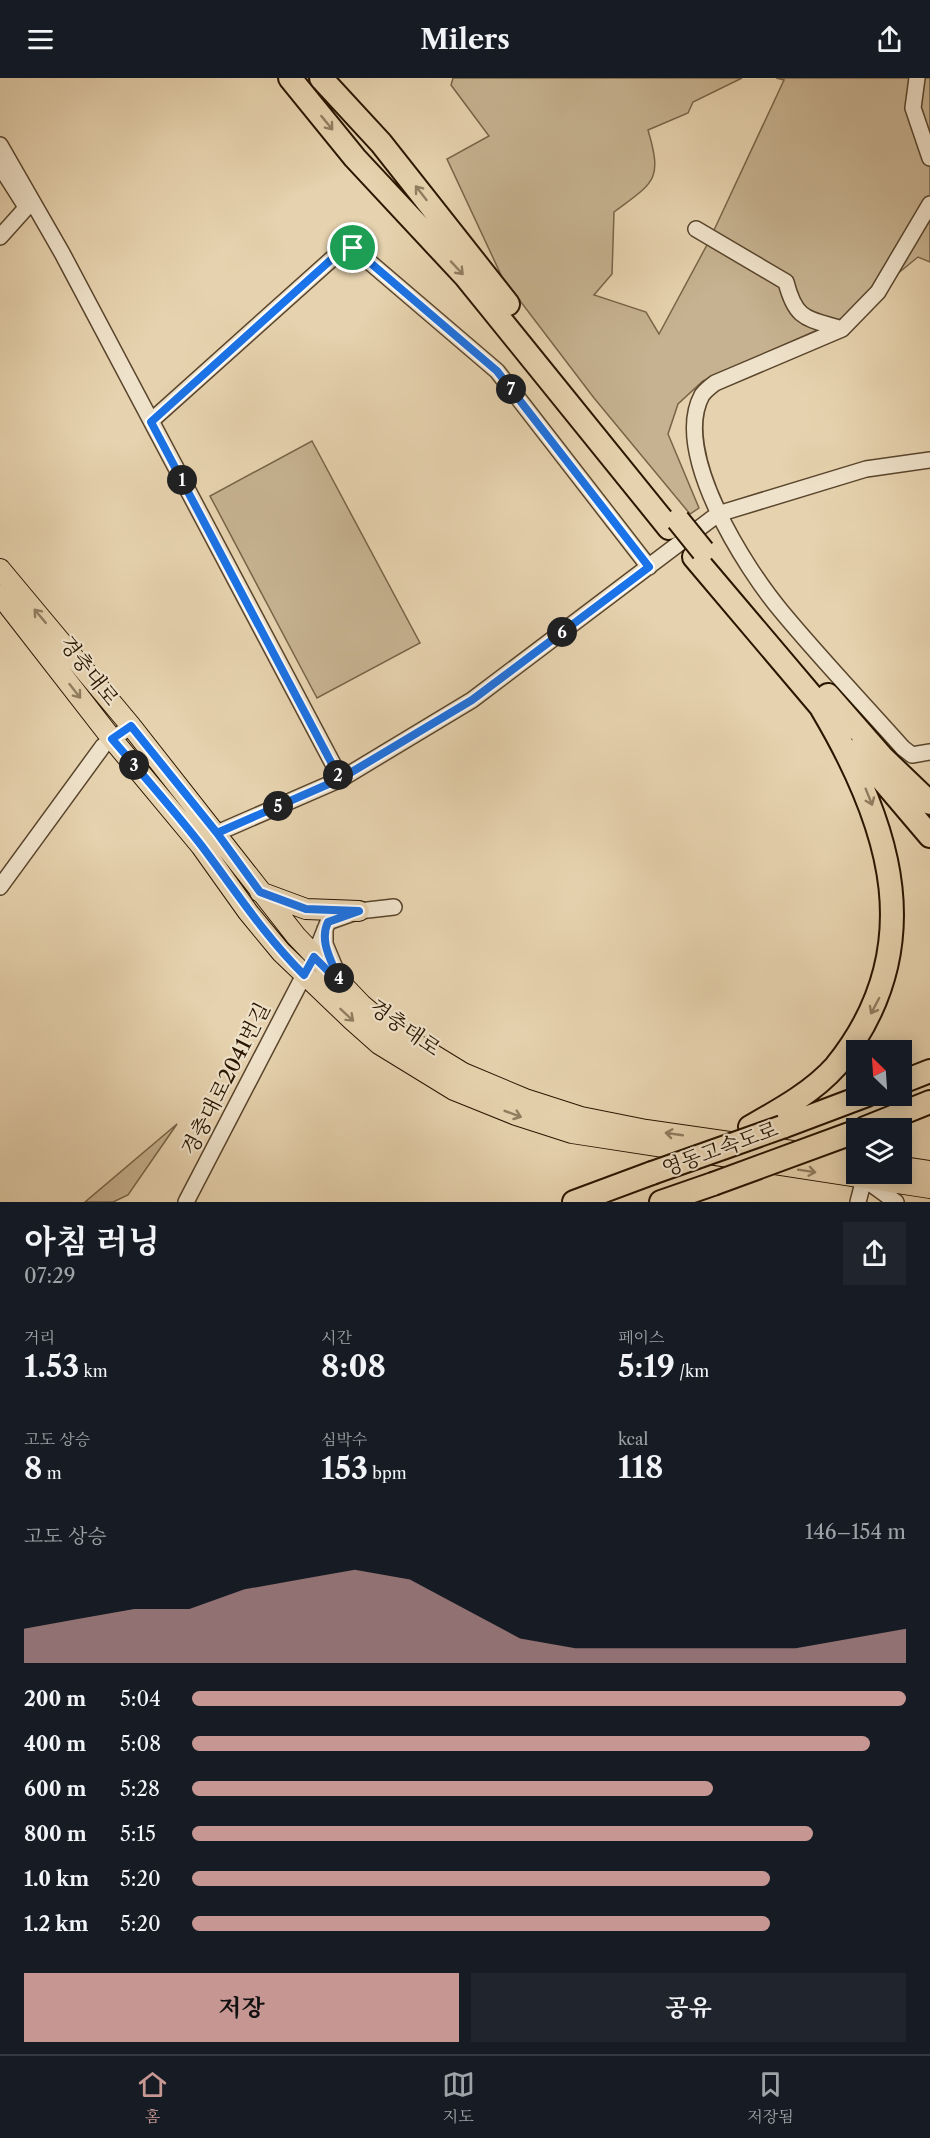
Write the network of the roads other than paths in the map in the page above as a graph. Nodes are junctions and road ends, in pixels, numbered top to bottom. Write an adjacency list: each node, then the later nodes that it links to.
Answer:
1 (290, 78): 16 (highway, one-way to 16)
2 (321, 78): 16 (highway, one-way to 2)
3 (917, 78): 5 (street)
4 (0, 145): 11 (street)
5 (930, 158)
6 (0, 166): 8 (street)
7 (930, 204): 12 (street)
8 (26, 208): 10 (street); 11 (street)
9 (696, 229): 12 (street)
10 (0, 237)
11 (62, 253): 13 (street)
12 (842, 329): 15 (street)
13 (151, 422): 18 (street); 26 (street)
14 (930, 460): 15 (street)
15 (718, 514): 18 (street); 24 (street)
16 (674, 524): 17 (highway)
17 (699, 554): 21 (highway); 25 (highway)
18 (649, 567): 26 (street)
19 (0, 569): 22 (main road, 경충대로, one-way to 19)
20 (0, 595): 23 (main road, 경충대로, one-way to 23)
21 (822, 709): 30 (highway); 47 (highway, one-way to 47, bridge)
22 (131, 726): 23 (street); 29 (main road, 경충대로)
23 (112, 739): 31 (main road, 경충대로); 32 (street)
24 (930, 752)
25 (881, 756): 27 (highway); 28 (highway)
26 (340, 779): 29 (street)
27 (930, 803)
28 (930, 814)
29 (217, 833): 31 (street); 33 (main road, 경충대로)
30 (930, 836)
31 (201, 846): 38 (main road, 경충대로)
32 (0, 887)
33 (260, 892): 35 (main road); 37 (main road, 경충대로)
34 (394, 907): 35 (street)
35 (359, 911): 36 (street)
36 (325, 929): 37 (street); 39 (street)
37 (314, 957): 38 (main road); 39 (main road, 경충대로)
38 (304, 975): 50 (main road, 경충대로, one-way to 50); 57 (street, 경충대로2041번길)
39 (340, 983): 46 (main road, 경충대로, one-way to 39)
40 (930, 1071): 41 (highway)
41 (912, 1078)
42 (930, 1102): 44 (highway, 영동고속도로)
43 (846, 1103): 47 (highway, 영동고속도로, bridge)
44 (890, 1118)
45 (846, 1135): 59 (highway, 영동고속도로, bridge)
46 (846, 1159)
47 (678, 1164): 58 (highway, 영동고속도로, bridge)
48 (912, 1168): 49 (main road)
49 (930, 1171)
50 (839, 1176): 51 (main road, 경충대로); 56 (street)
51 (846, 1176)
52 (862, 1184): 56 (street)
53 (874, 1184): 60 (street)
54 (904, 1184): 55 (main road, 경충대로)
55 (924, 1188): 61 (main road)
56 (859, 1201)
57 (186, 1202)
58 (574, 1202)
59 (661, 1202)
60 (896, 1202)
61 (905, 1202)

